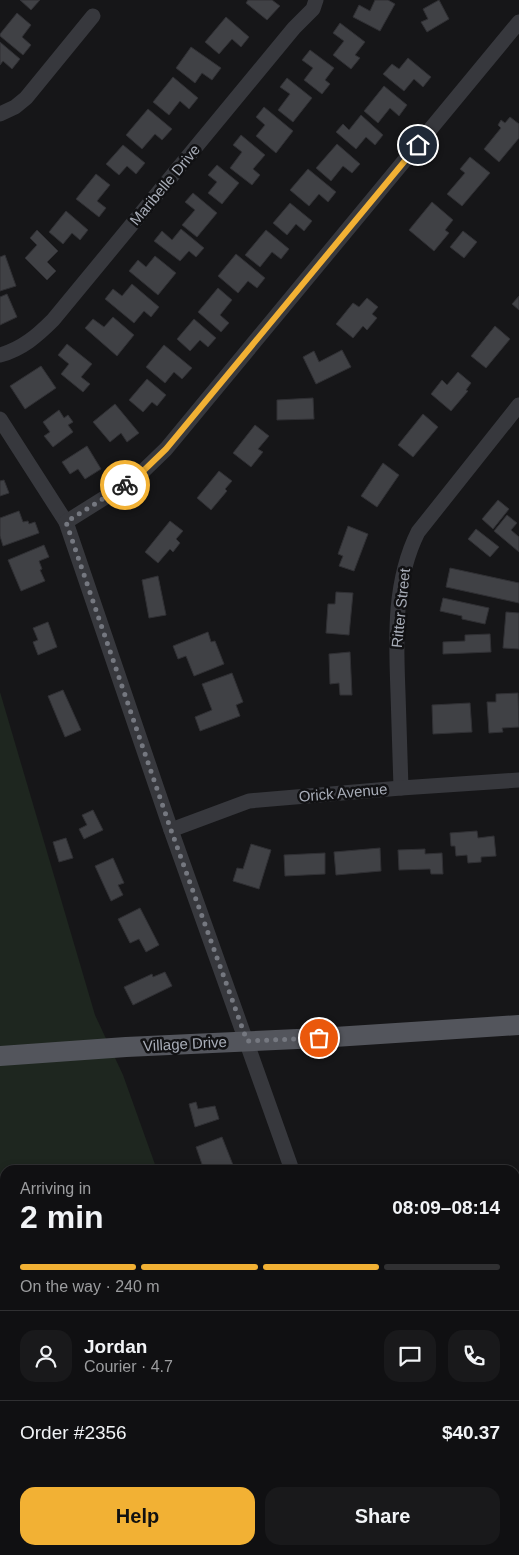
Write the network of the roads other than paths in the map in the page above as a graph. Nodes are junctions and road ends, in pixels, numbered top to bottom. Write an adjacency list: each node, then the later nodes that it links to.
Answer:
1 (316, 0): 5 (street, Maribelle Drive)
2 (93, 16): 4 (street)
3 (519, 22): 8 (street)
4 (0, 114)
5 (0, 355)
6 (519, 405): 10 (street, Ritter Street)
7 (0, 419): 8 (street)
8 (66, 522): 11 (street)
9 (519, 780): 10 (street, Orick Avenue)
10 (401, 788): 11 (street, Orick Avenue)
11 (171, 830): 13 (street)
12 (519, 1025): 13 (main road, Village Drive)
13 (247, 1041): 14 (main road, Village Drive); 15 (street)
14 (0, 1056)
15 (290, 1165)

